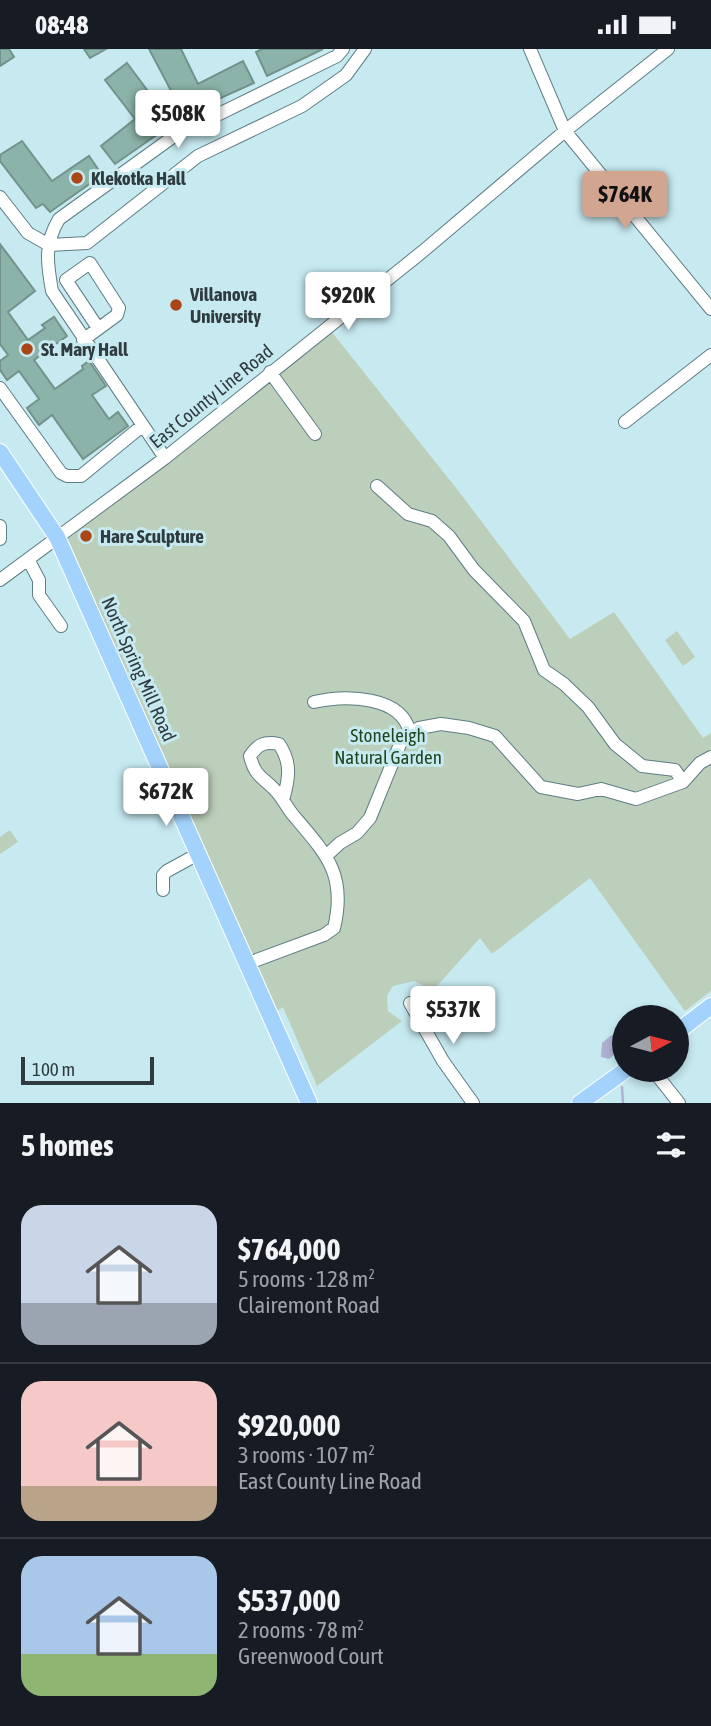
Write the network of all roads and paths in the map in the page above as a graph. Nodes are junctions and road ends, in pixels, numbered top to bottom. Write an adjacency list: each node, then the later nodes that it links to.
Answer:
1 (343, 49): 8 (street)
2 (365, 49): 7 (street)
3 (530, 49): 5 (street)
4 (668, 49): 5 (street, East County Line Road)
5 (565, 131): 10 (street); 14 (street, East County Line Road)
6 (0, 197): 8 (street)
7 (87, 243): 8 (street); 9 (street)
8 (49, 245): 12 (street)
9 (90, 263): 11 (street); 11 (street)
10 (711, 309)
11 (98, 328): 12 (street)
12 (83, 340): 17 (street)
13 (711, 355): 16 (street)
14 (270, 372): 18 (street); 20 (street, East County Line Road)
15 (0, 388): 17 (street)
16 (625, 422)
17 (142, 426): 20 (street)
18 (315, 434)
19 (0, 453): 23 (main road, North Spring Mill Road)
20 (165, 458): 23 (street, East County Line Road)
21 (377, 486): 31 (street)
22 (0, 526): 24 (street)
23 (57, 537): 25 (street, East County Line Road); 33 (main road, North Spring Mill Road)
24 (0, 539)
25 (28, 559): 26 (street, East County Line Road); 27 (street)
26 (0, 580)
27 (61, 627)
28 (314, 702): 29 (street)
29 (410, 733): 31 (street); 34 (street)
30 (711, 757): 31 (street)
31 (683, 782)
32 (283, 800): 34 (street)
33 (198, 854): 35 (street); 36 (main road, North Spring Mill Road)
34 (327, 855): 36 (street)
35 (163, 890)
36 (246, 964): 42 (main road, North Spring Mill Road)
37 (411, 1003): 43 (street)
38 (711, 1006): 39 (main road)
39 (690, 1022)
40 (612, 1080): 44 (main road)
41 (662, 1082): 45 (street)
42 (309, 1103)
43 (473, 1103)
44 (580, 1103)
45 (679, 1103)

